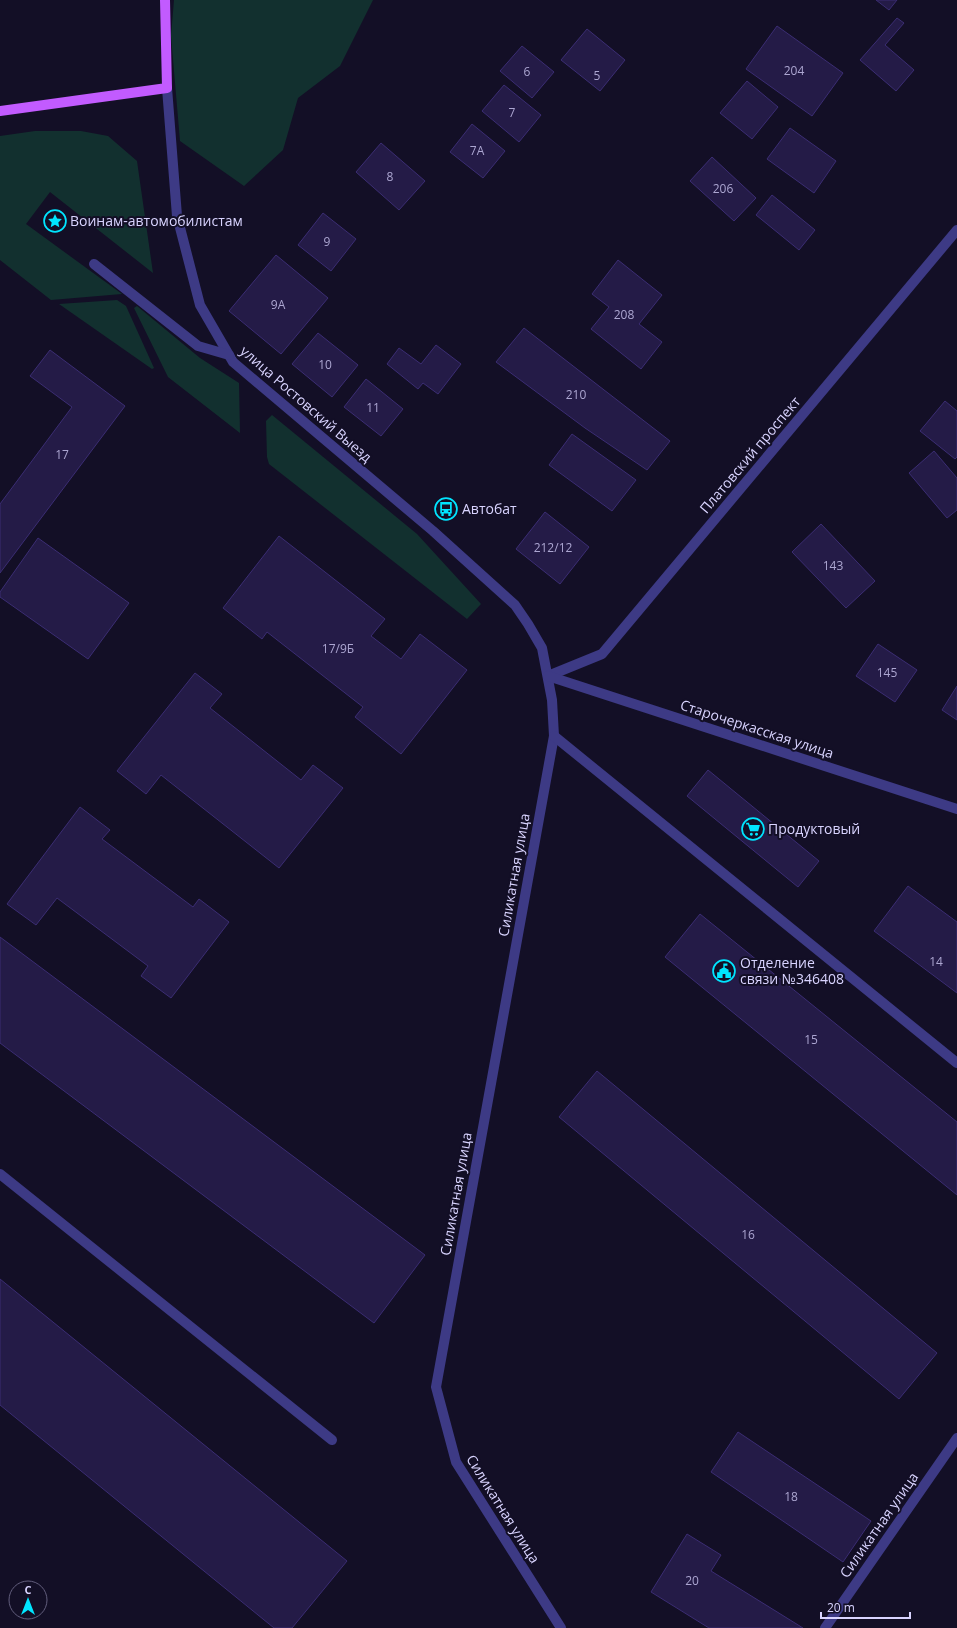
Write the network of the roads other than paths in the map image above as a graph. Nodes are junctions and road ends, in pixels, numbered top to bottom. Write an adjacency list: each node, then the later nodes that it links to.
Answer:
1 (165, 0): 2 (main road, улица Ростовский Выезд)
2 (167, 88): 3 (main road); 6 (street, улица Ростовский Выезд)
3 (0, 112)
4 (957, 230): 7 (street, Платовский проспект)
5 (94, 264): 6 (street)
6 (229, 354): 7 (street, улица Ростовский Выезд)
7 (548, 676): 8 (street, Силикатная улица); 9 (street, Старочеркасская улица)
8 (554, 736): 10 (street); 14 (street, Силикатная улица)
9 (957, 809)
10 (957, 1063)
11 (0, 1174): 13 (street)
12 (957, 1438): 15 (street, Силикатная улица)
13 (332, 1440)
14 (561, 1628)
15 (825, 1628)

